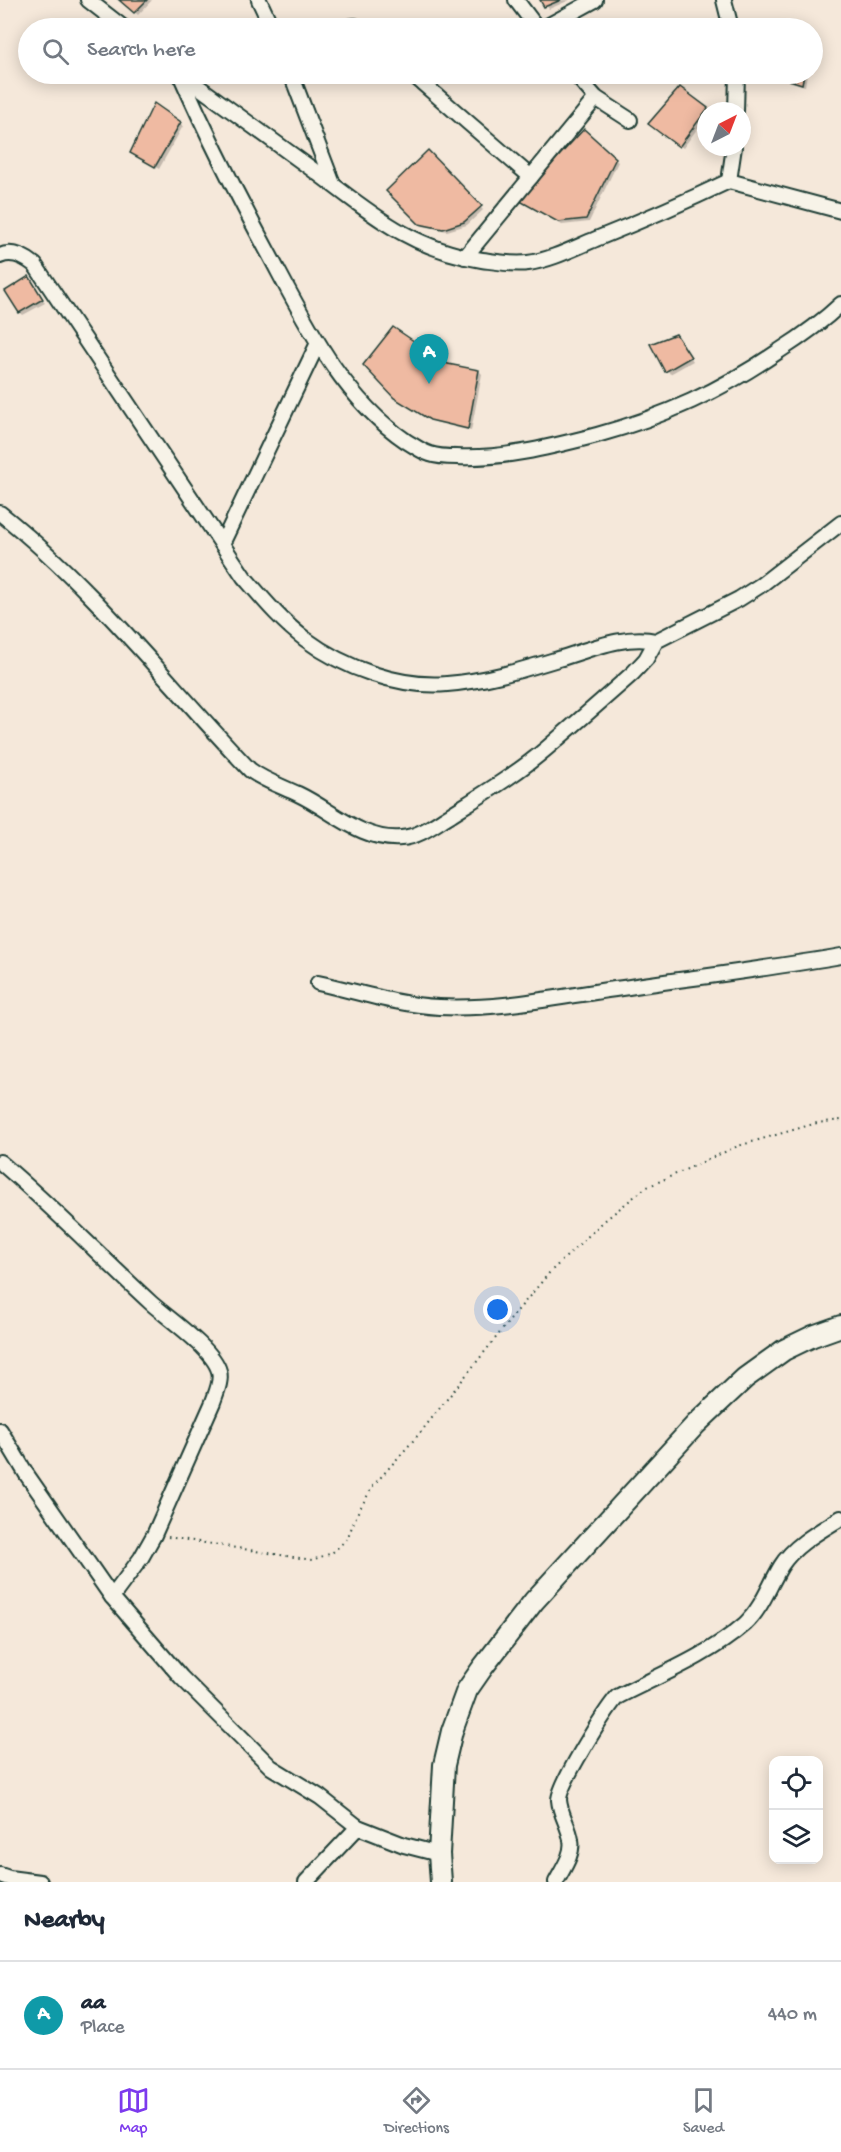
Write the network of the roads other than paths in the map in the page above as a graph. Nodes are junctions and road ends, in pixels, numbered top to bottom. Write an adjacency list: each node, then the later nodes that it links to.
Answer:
1 (88, 0): 6 (street)
2 (259, 0): 7 (street)
3 (516, 0): 8 (street)
4 (595, 0): 9 (street)
5 (724, 0): 10 (street)
6 (111, 18)
7 (267, 18)
8 (530, 18)
9 (562, 18)
10 (728, 18)
11 (184, 84): 28 (street)
12 (194, 84): 23 (street)
13 (295, 84): 23 (street)
14 (424, 84): 21 (street)
15 (584, 84): 17 (street)
16 (737, 84): 18 (street)
17 (596, 98): 19 (street); 21 (street)
18 (736, 102)
19 (630, 120)
20 (733, 156): 22 (street)
21 (531, 177): 26 (street)
22 (729, 181): 24 (street); 26 (street)
23 (333, 184): 26 (street)
24 (841, 212)
25 (0, 256): 31 (street)
26 (465, 257)
27 (841, 304): 28 (street)
28 (318, 343): 31 (street)
29 (0, 513): 32 (street)
30 (841, 523): 32 (street)
31 (222, 544): 32 (street)
32 (656, 642)
33 (841, 957): 34 (street)
34 (318, 983)
35 (0, 1162): 39 (street)
36 (841, 1326): 41 (main road)
37 (0, 1431): 39 (street)
38 (841, 1518): 46 (street)
39 (112, 1597): 40 (street)
40 (358, 1827): 41 (street); 44 (street)
41 (439, 1854): 45 (main road)
42 (0, 1875): 43 (street)
43 (40, 1882)
44 (306, 1882)
45 (443, 1882)
46 (555, 1882)

